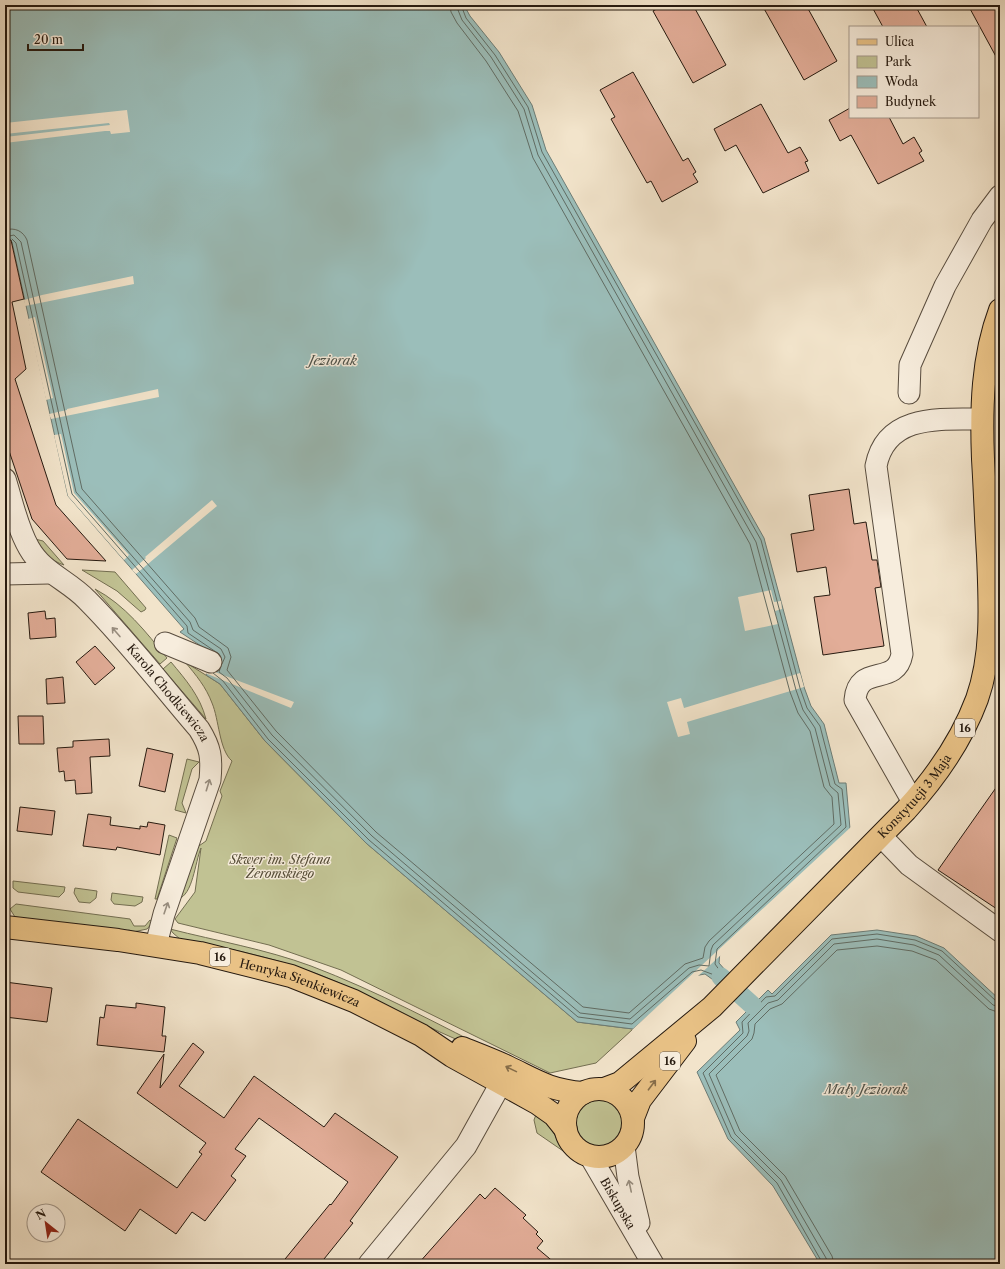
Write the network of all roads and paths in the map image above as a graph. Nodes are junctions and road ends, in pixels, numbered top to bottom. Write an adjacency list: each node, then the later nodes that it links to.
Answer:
1 (1000, 196): 3 (street)
2 (1000, 310): 4 (main road, Konstytucji 3 Maja / 16)
3 (909, 393)
4 (981, 419): 10 (main road, Konstytucji 3 Maja / 16); 10 (street)
5 (5, 479): 6 (street, Karola Chodkiewicza)
6 (49, 573): 7 (street); 14 (street, Karola Chodkiewicza, one-way to 6)
7 (5, 574)
8 (165, 643): 9 (street)
9 (211, 662)
10 (913, 802): 11 (main road, Konstytucji 3 Maja / 16)
11 (881, 836): 13 (street); 15 (main road, Konstytucji 3 Maja / 16)
12 (5, 927): 14 (main road, Henryka Sienkiewicza / 16)
13 (1000, 931)
14 (156, 945): 16 (main road, Henryka Sienkiewicza / 16)
15 (712, 1008): 18 (main road, Konstytucji 3 Maja / 16); 20 (main road, Konstytucji 3 Maja / 16, one-way to 15)
16 (421, 1035): 17 (main road, Henryka Sienkiewicza / 16); 19 (main road, Henryka Sienkiewicza / 16, one-way to 16)
17 (501, 1083): 21 (main road, Henryka Sienkiewicza / 16); 25 (street)
18 (604, 1089): 19 (main road, 16); 20 (main road)
19 (583, 1093): 21 (main road)
20 (633, 1118): 22 (main road, 16)
21 (566, 1130): 23 (main road, 16)
22 (624, 1146): 23 (main road); 24 (street, Biskupska, one-way to 22)
23 (590, 1156): 24 (street, Biskupska)
24 (651, 1260)
25 (369, 1264)

